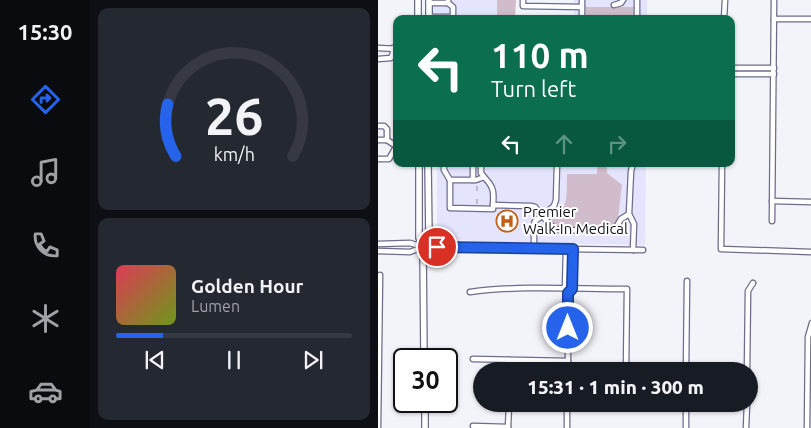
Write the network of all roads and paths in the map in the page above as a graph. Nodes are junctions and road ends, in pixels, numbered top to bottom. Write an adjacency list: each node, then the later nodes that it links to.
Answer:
1 (418, 0): 12 (main road)
2 (523, 0): 11 (street)
3 (582, 0): 11 (street)
4 (623, 0): 10 (street)
5 (637, 0): 16 (street)
6 (724, 0): 17 (street)
7 (774, 0): 18 (street)
8 (429, 2): 9 (street); 13 (main road)
9 (448, 2): 14 (street)
10 (614, 5)
11 (582, 7): 15 (street)
12 (418, 15)
13 (429, 15)
14 (453, 15)
15 (582, 15)
16 (637, 15)
17 (724, 15)
18 (774, 20): 19 (street); 25 (street)
19 (812, 20)
20 (378, 48): 21 (street)
21 (393, 48)
22 (393, 53): 23 (street)
23 (378, 59)
24 (735, 68): 25 (street)
25 (774, 68): 27 (street)
26 (735, 74): 27 (street)
27 (774, 74): 47 (street)
28 (378, 126): 30 (street)
29 (378, 140): 30 (street)
30 (387, 140): 31 (street)
31 (393, 144)
32 (393, 152): 33 (street)
33 (378, 159)
34 (418, 167): 55 (main road)
35 (428, 167): 55 (main road)
36 (444, 167): 43 (street)
37 (473, 167): 44 (street)
38 (481, 167): 42 (street)
39 (557, 167): 52 (street)
40 (632, 167): 51 (street)
41 (722, 167): 62 (street)
42 (484, 177): 44 (street); 50 (street)
43 (450, 180): 44 (street); 50 (street)
44 (475, 182): 45 (path)
45 (477, 191)
46 (477, 198): 49 (path)
47 (772, 201): 48 (street); 53 (street)
48 (812, 202)
49 (477, 205)
50 (494, 205): 52 (street)
51 (629, 214): 52 (street); 59 (street)
52 (542, 216): 56 (street)
53 (772, 221)
54 (378, 244): 55 (street)
55 (424, 247): 56 (street); 61 (street); 69 (main road)
56 (534, 248): 57 (street)
57 (566, 249): 58 (street); 66 (street)
58 (573, 249): 59 (street); 66 (street)
59 (633, 250): 60 (street)
60 (643, 250)
61 (378, 251)
62 (812, 252)
63 (380, 274): 76 (street)
64 (687, 282): 74 (street)
65 (753, 283): 75 (street)
66 (569, 290): 67 (street); 72 (street); 73 (street)
67 (470, 292)
68 (812, 323): 89 (street)
69 (424, 348)
70 (474, 359): 71 (street)
71 (510, 360): 72 (street)
72 (568, 361)
73 (626, 362)
74 (686, 362)
75 (747, 362)
76 (378, 365): 83 (street)
77 (509, 412): 85 (street)
78 (567, 412): 86 (street)
79 (686, 412): 87 (street)
80 (747, 412): 88 (street)
81 (425, 413): 84 (main road)
82 (473, 426): 85 (street)
83 (378, 428)
84 (425, 428)
85 (508, 428)
86 (567, 428)
87 (686, 428)
88 (746, 428)
89 (807, 428)

